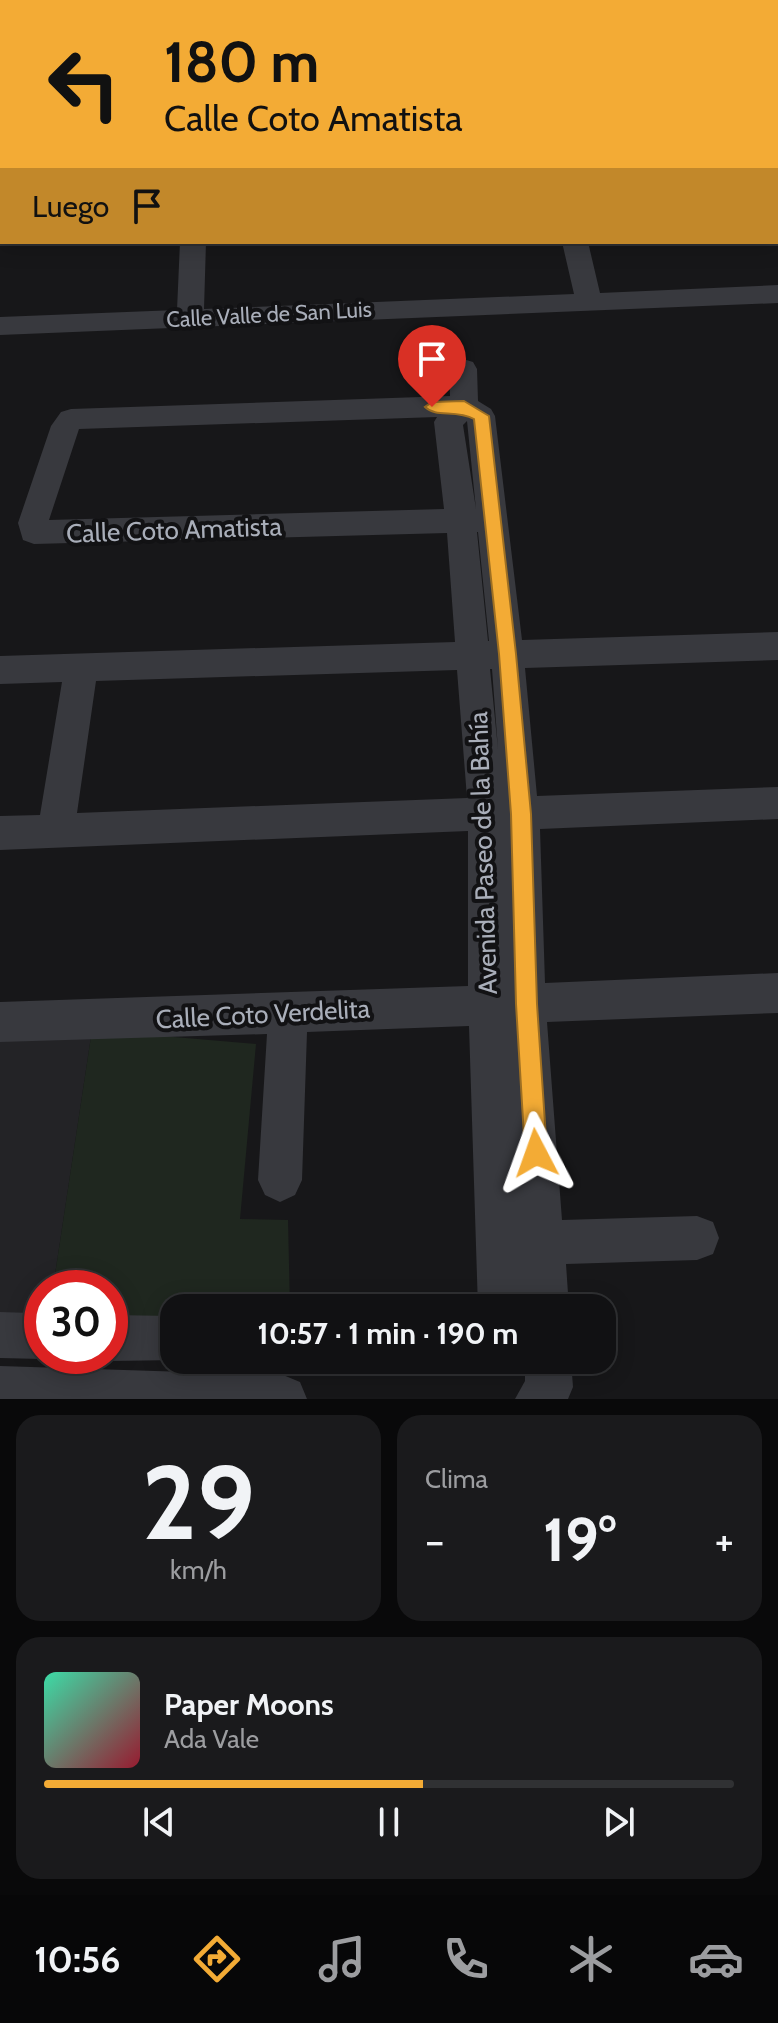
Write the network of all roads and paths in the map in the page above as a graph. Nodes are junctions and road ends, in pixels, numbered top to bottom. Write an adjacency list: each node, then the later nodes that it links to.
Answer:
1 (193, 244): 5 (street)
2 (575, 244): 4 (street)
3 (778, 294): 4 (street, Calle Valle de San Luis)
4 (589, 300): 5 (street, Calle Valle de San Luis)
5 (190, 318): 6 (street, Calle Valle de San Luis)
6 (0, 326)
7 (463, 369): 8 (street, Avenida Paseo de la Bahía)
8 (464, 406): 9 (street, Avenida Paseo de la Bahía); 9 (street, Calle Coto Amatista)
9 (476, 521): 11 (street, Avenida Paseo de la Bahía)
10 (778, 646): 11 (street)
11 (491, 654): 12 (street); 15 (street, Avenida Paseo de la Bahía)
12 (81, 667): 13 (street); 16 (street)
13 (0, 670)
14 (778, 803): 15 (street)
15 (504, 814): 16 (street); 19 (street, Avenida Paseo de la Bahía)
16 (56, 831): 17 (street)
17 (0, 833)
18 (778, 993): 19 (street, Calle Coto Verdelita)
19 (507, 1004): 20 (street, Calle Coto Verdelita); 24 (street, Avenida Paseo de la Bahía)
20 (288, 1012): 21 (street, Calle Coto Verdelita); 22 (street)
21 (0, 1022)
22 (280, 1180)
23 (697, 1238): 24 (street)
24 (521, 1243): 25 (street, Avenida Paseo de la Bahía); 26 (street, Avenida Paseo de la Bahía)
25 (505, 1294)
26 (541, 1294)
27 (0, 1335): 28 (street)
28 (24, 1336)
29 (128, 1338): 30 (street)
30 (160, 1339)
31 (549, 1374): 34 (street)
32 (0, 1390): 33 (street)
33 (105, 1396): 35 (street)
34 (541, 1398)
35 (283, 1399)

